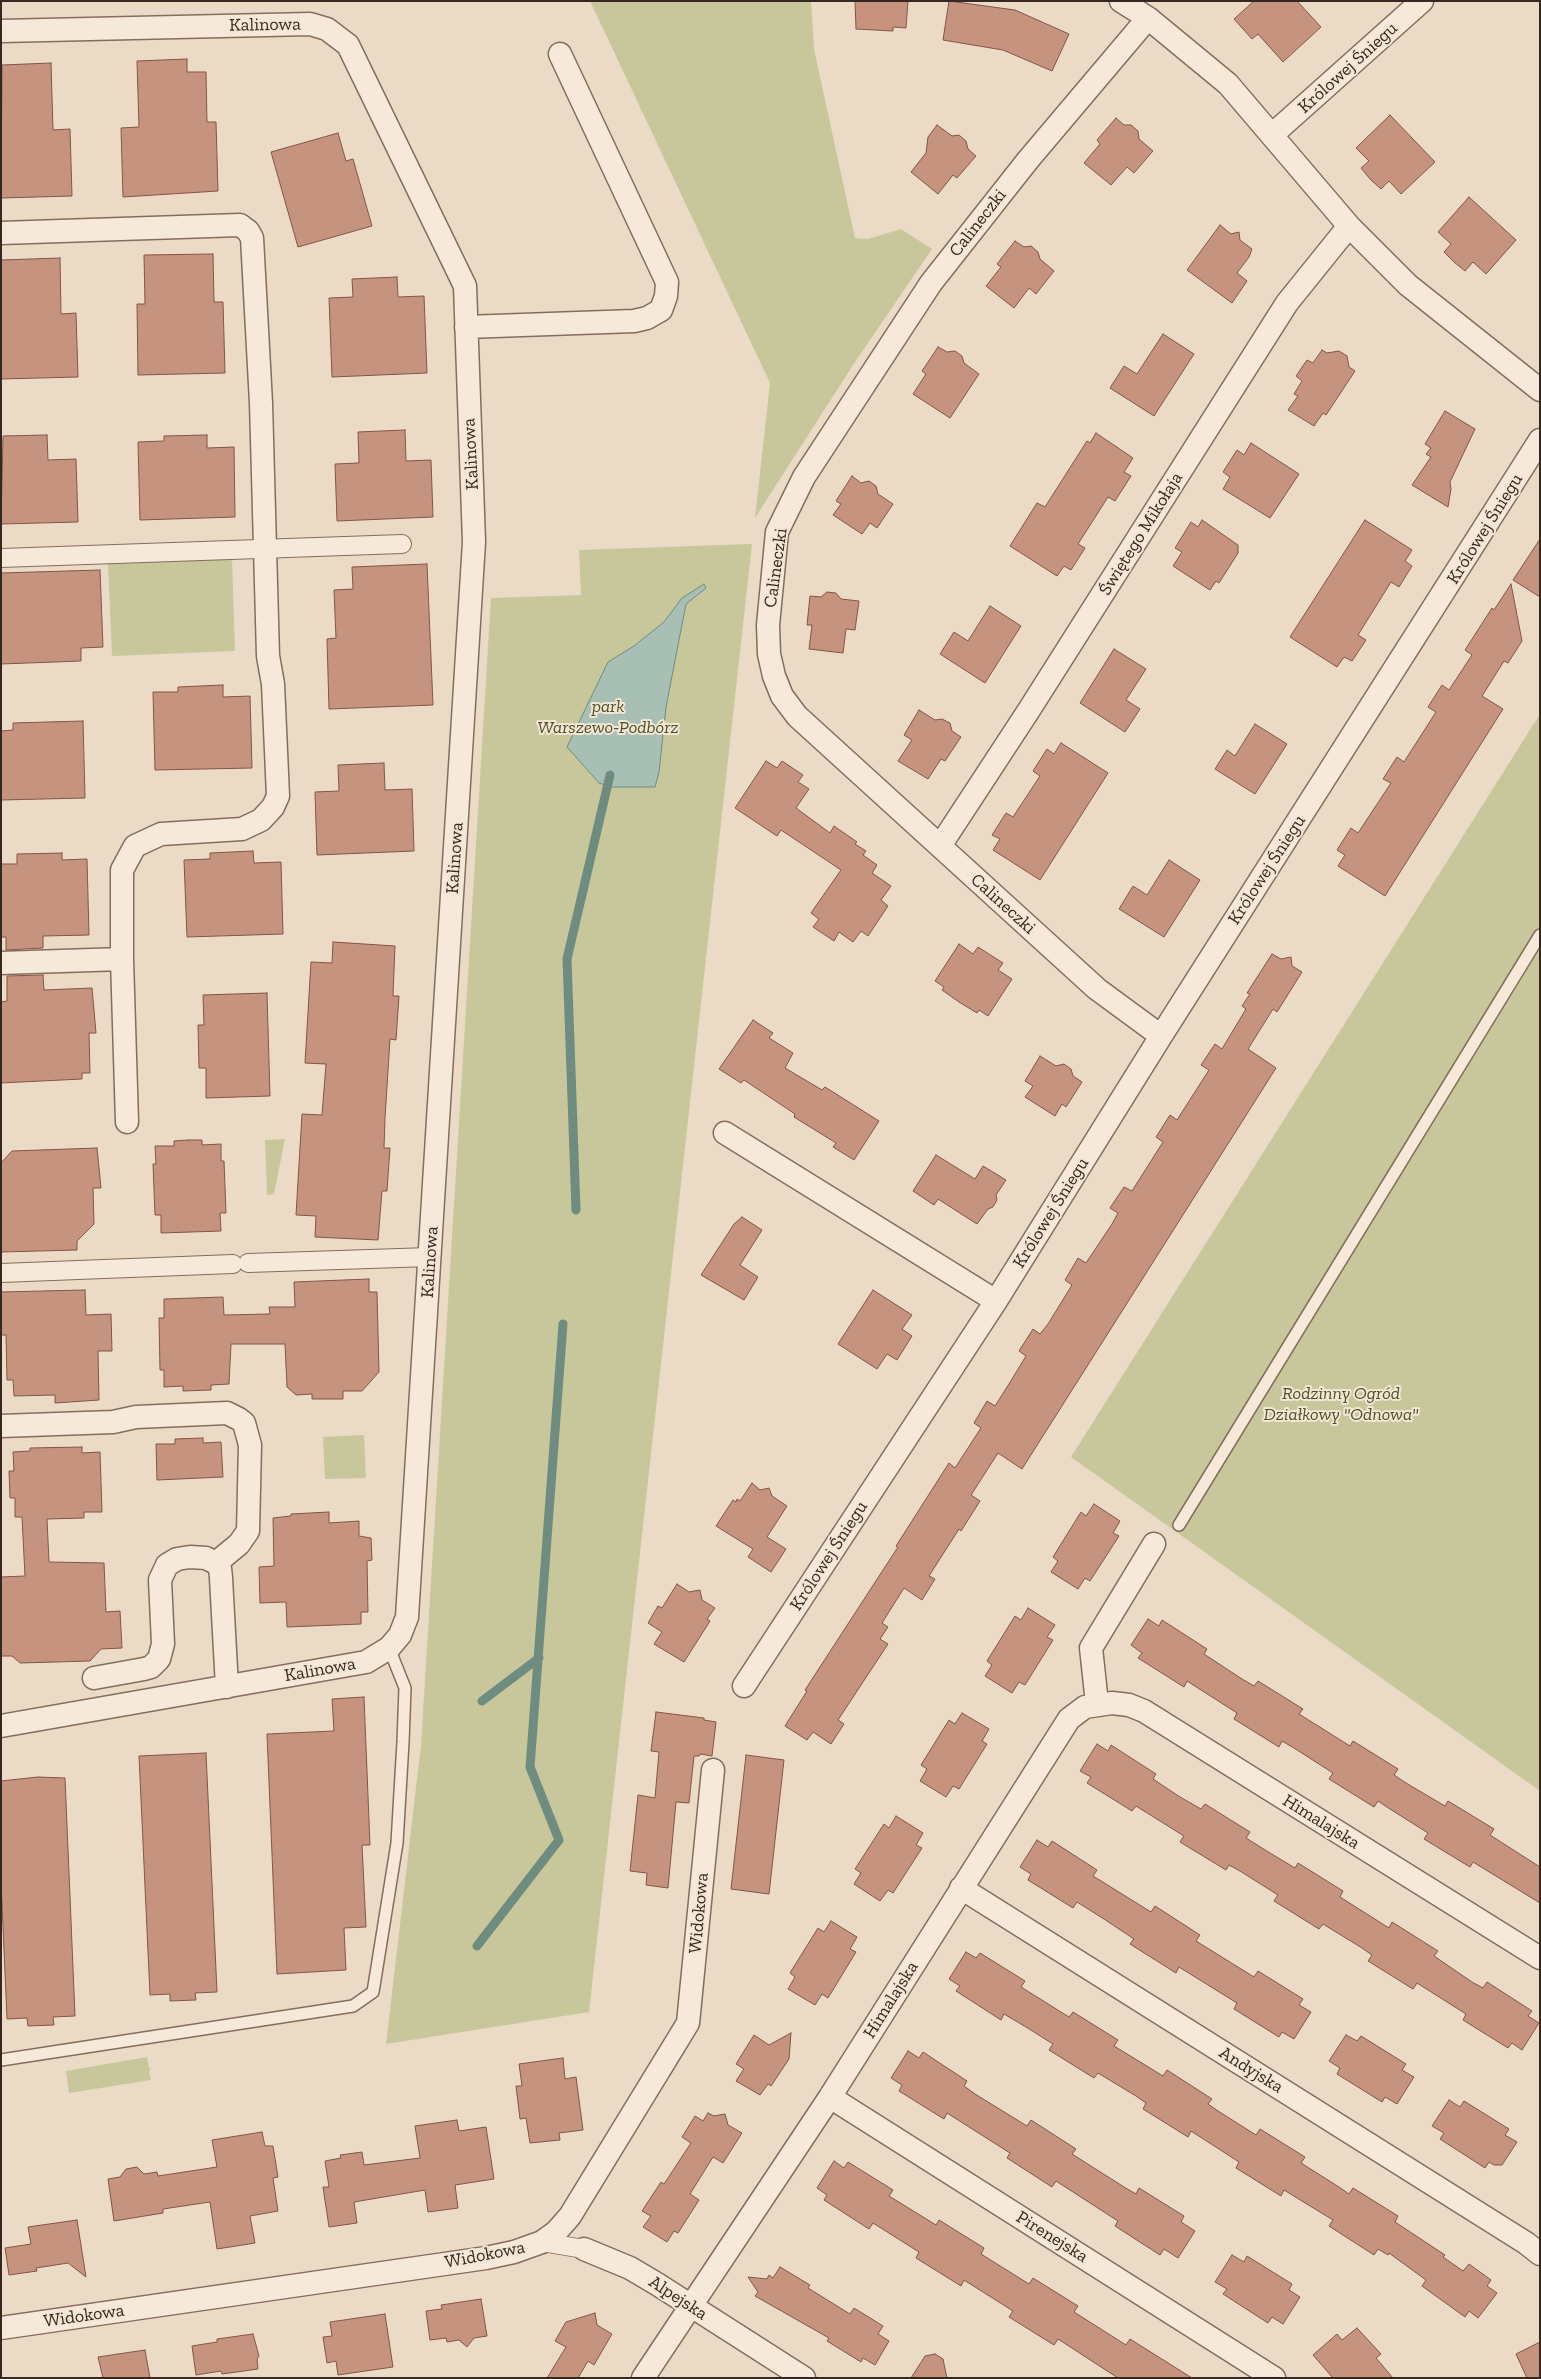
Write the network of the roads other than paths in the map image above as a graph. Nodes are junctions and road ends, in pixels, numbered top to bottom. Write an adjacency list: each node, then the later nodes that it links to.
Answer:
1 (1121, 1): 3 (street)
2 (1422, 1): 6 (street, Królowej Śniegu)
3 (1148, 18): 6 (street); 15 (street, Calineczki)
4 (1, 31): 9 (street, Kalinowa)
5 (560, 54): 9 (street)
6 (1273, 134): 7 (street)
7 (1349, 226): 10 (street); 15 (street, Świętego Mikołaja)
8 (1, 233): 13 (street)
9 (466, 327): 22 (street, Kalinowa)
10 (1540, 390)
11 (1540, 440): 19 (street, Królowej Śniegu)
12 (402, 544): 13 (street)
13 (264, 548): 14 (street); 17 (street)
14 (1, 558)
15 (940, 846): 19 (street, Calineczki)
16 (1540, 935): 26 (lane)
17 (122, 959): 18 (street); 20 (street)
18 (1, 963)
19 (1161, 1036): 24 (street, Królowej Śniegu)
20 (127, 1122)
21 (725, 1133): 24 (street)
22 (430, 1257): 23 (street); 29 (street, Kalinowa)
23 (1, 1273)
24 (996, 1301): 32 (street, Królowej Śniegu)
25 (1, 1426): 28 (street)
26 (1179, 1525)
27 (1154, 1544): 33 (street)
28 (216, 1563): 30 (street); 31 (street)
29 (389, 1648): 31 (street, Kalinowa); 38 (lane)
30 (94, 1678)
31 (227, 1686): 34 (street, Kalinowa)
32 (744, 1686)
33 (1097, 1703): 36 (street, Himalajska); 37 (street, Himalajska)
34 (1, 1726)
35 (713, 1770): 40 (street, Widokowa)
36 (961, 1888): 39 (street, Himalajska); 42 (street, Andyjska)
37 (1540, 1958)
38 (1, 2060)
39 (830, 2097): 43 (street, Himalajska); 47 (street, Pirenejska)
40 (542, 2242): 41 (street, Alpejska); 44 (street, Widokowa)
41 (584, 2249): 43 (street, Alpejska)
42 (1540, 2254)
43 (690, 2306): 45 (street, Himalajska); 46 (street, Alpejska)
44 (1, 2328)
45 (643, 2378)
46 (804, 2378)
47 (1274, 2378)

